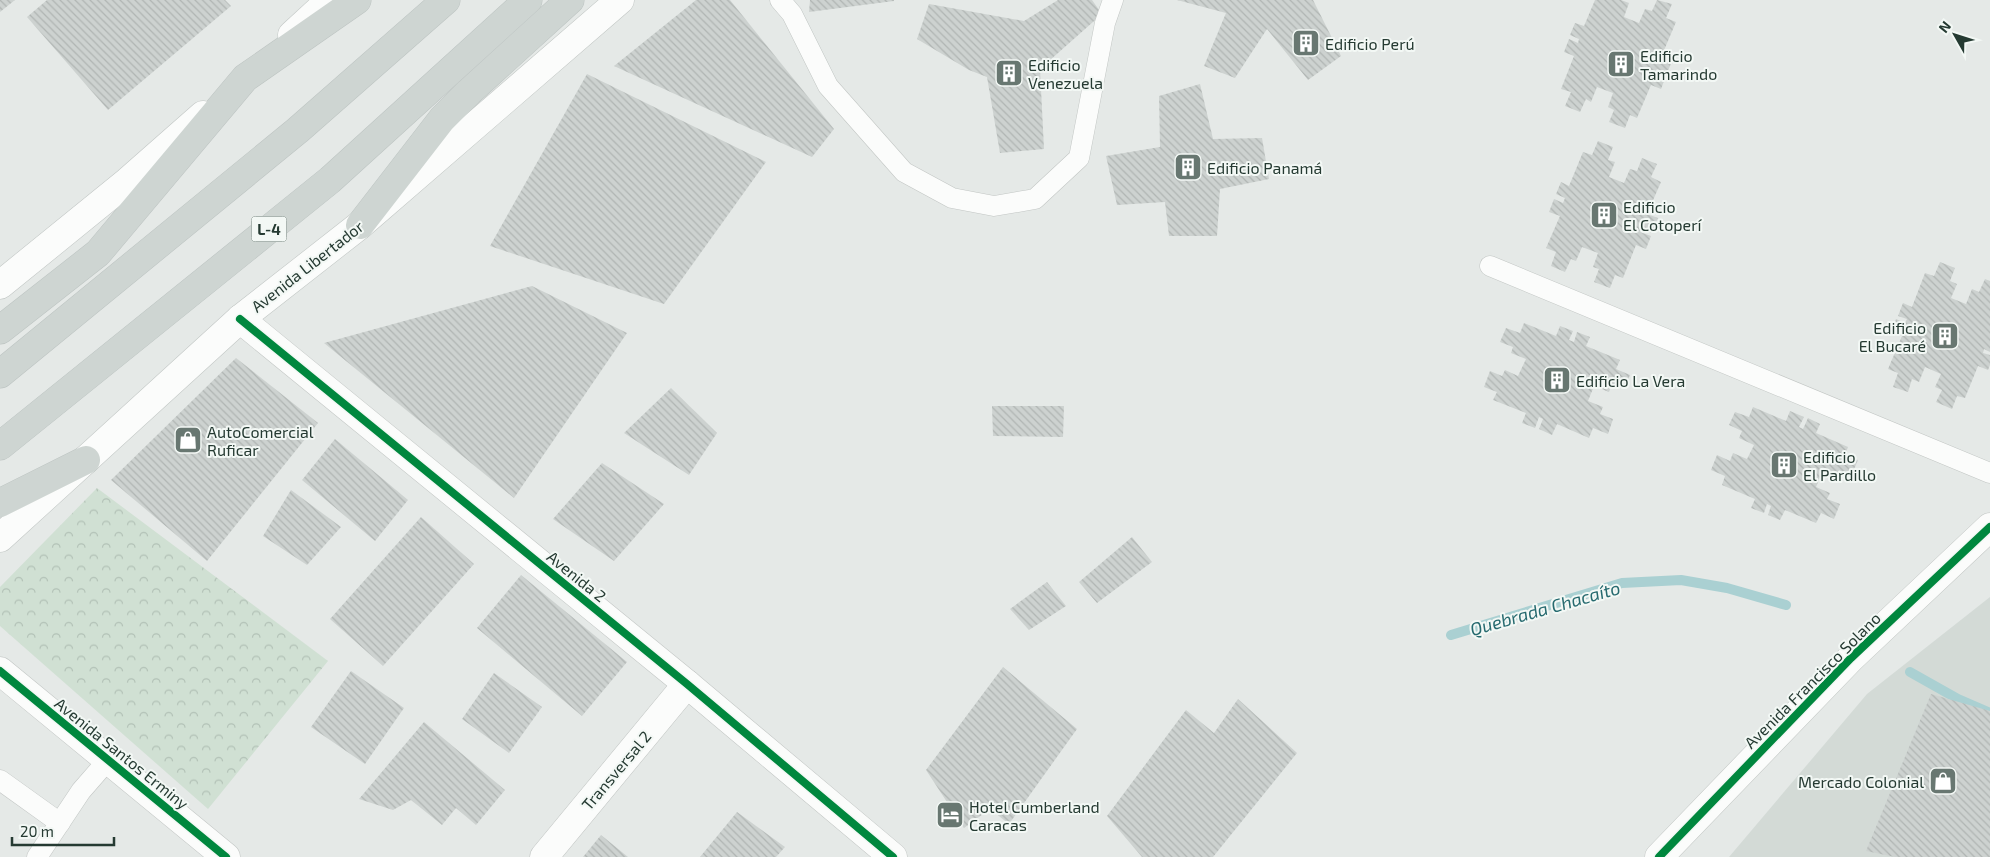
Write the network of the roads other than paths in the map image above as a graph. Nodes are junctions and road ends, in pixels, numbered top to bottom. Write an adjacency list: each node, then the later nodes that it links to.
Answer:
1 (330, 0): 9 (street)
2 (357, 0): 9 (main road)
3 (446, 0): 15 (main road)
4 (528, 0): 16 (main road, L-4)
5 (570, 0): 10 (main road)
6 (620, 0): 10 (street, Avenida Libertador)
7 (780, 0): 8 (lane)
8 (1114, 0)
9 (245, 78): 12 (street); 14 (main road)
10 (360, 224): 13 (street, Avenida Libertador)
11 (1490, 266): 18 (lane)
12 (0, 285)
13 (240, 319): 17 (street, Avenida Libertador); 23 (street, Avenida 2)
14 (0, 330)
15 (0, 374)
16 (0, 446)
17 (86, 460): 19 (main road); 21 (street, Avenida Libertador)
18 (1990, 473)
19 (0, 503)
20 (1990, 527): 31 (street, Avenida Francisco Solano)
21 (0, 538)
22 (0, 671): 24 (street, Avenida Santos Erminy)
23 (687, 684): 29 (street, Transversal 2); 30 (street, Avenida 2)
24 (108, 760): 26 (lane); 28 (street, Avenida Santos Erminy)
25 (0, 780): 26 (lane)
26 (60, 824): 27 (lane)
27 (37, 857)
28 (226, 857)
29 (544, 857)
30 (893, 857)
31 (1659, 857)

